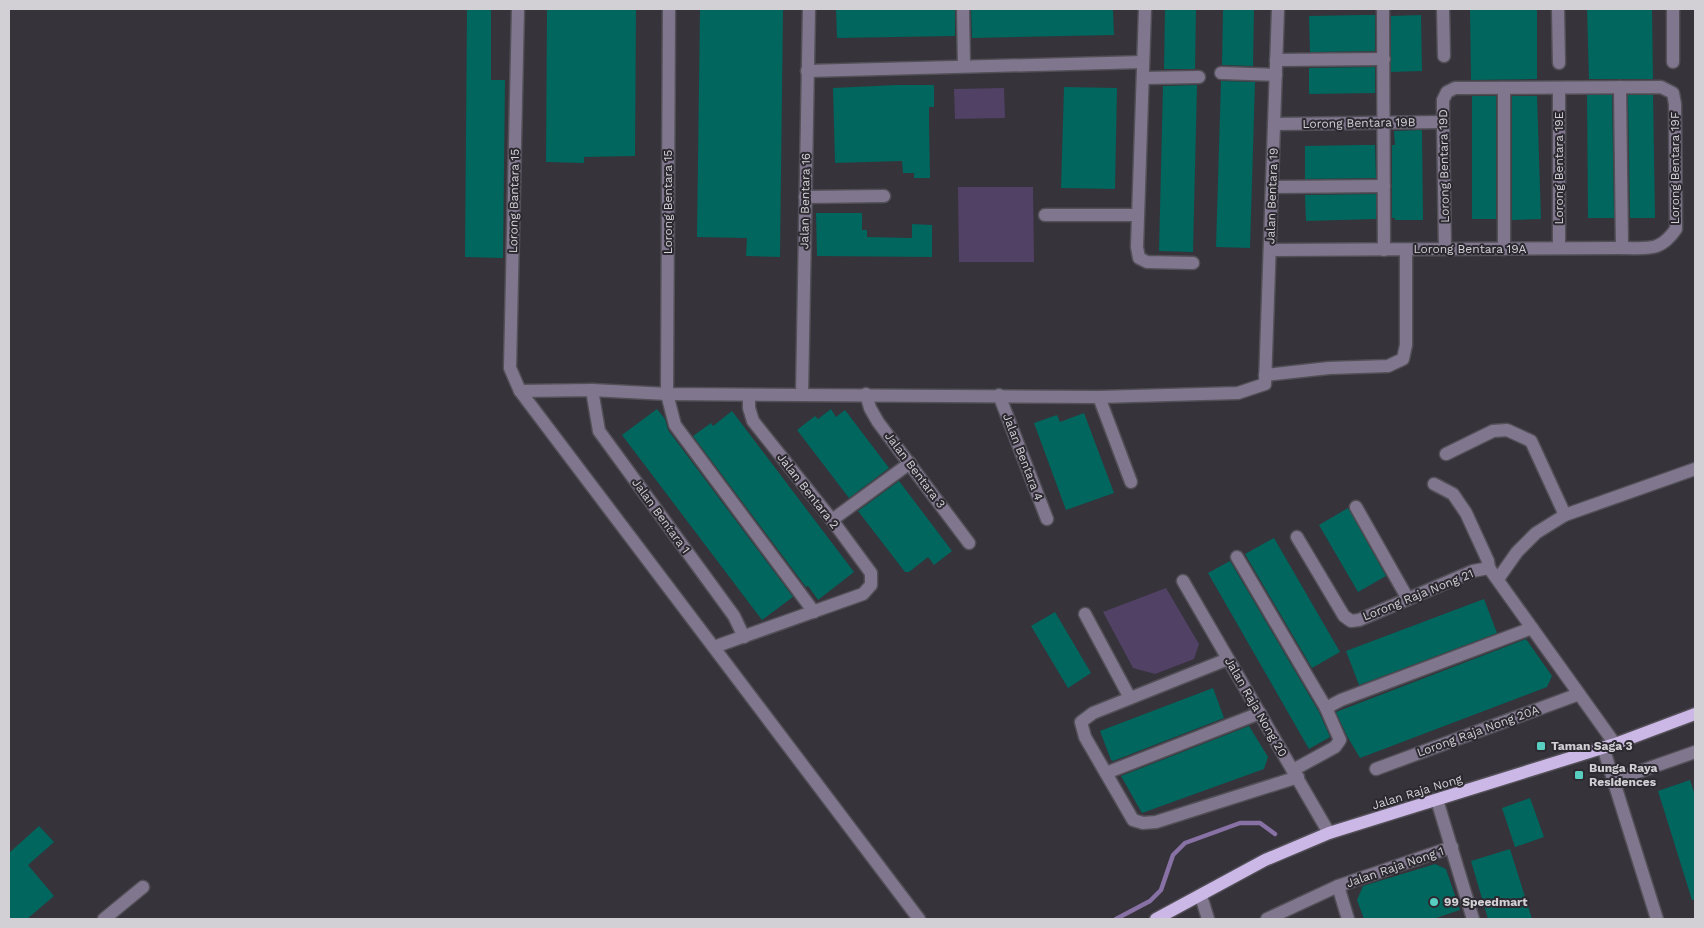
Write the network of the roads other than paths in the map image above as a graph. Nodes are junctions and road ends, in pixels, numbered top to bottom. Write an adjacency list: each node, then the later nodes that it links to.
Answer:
1 (518, 9): 46 (street, Lorong Bantara 15)
2 (669, 9): 47 (street, Lorong Bentara 15)
3 (809, 9): 18 (street, Jalan Bentara 16)
4 (963, 9): 17 (street)
5 (1145, 9): 14 (street)
6 (1278, 9): 13 (street, Jalan Bentara 19)
7 (1383, 9): 12 (street)
8 (1442, 9): 11 (street)
9 (1558, 9): 16 (street)
10 (1673, 9): 15 (street)
11 (1444, 56)
12 (1384, 59): 13 (street); 26 (street)
13 (1276, 60): 20 (street, Jalan Bentara 19)
14 (1144, 62): 17 (street); 22 (street)
15 (1673, 62)
16 (1559, 64)
17 (964, 66): 18 (street)
18 (807, 71): 32 (street, Jalan Bentara 16)
19 (1221, 74): 20 (street)
20 (1276, 75): 28 (street, Jalan Bentara 19)
21 (1199, 77): 22 (street)
22 (1143, 78): 34 (street)
23 (1620, 87): 25 (street); 35 (street, Lorong Bentara 19F); 37 (street)
24 (1504, 88): 25 (street); 27 (street, Lorong Bentara 19D); 39 (street)
25 (1559, 88): 36 (street, Lorong Bentara 19E)
26 (1384, 122): 27 (street, Lorong Bentara 19B); 28 (street, Lorong Bentara 19B); 29 (street)
27 (1443, 122): 38 (street, Lorong Bentara 19D)
28 (1274, 124): 30 (street, Jalan Bentara 19)
29 (1384, 186): 30 (street); 41 (street)
30 (1272, 187): 40 (street, Jalan Bentara 19)
31 (884, 196): 32 (street)
32 (805, 197): 48 (street, Jalan Bentara 16)
33 (1046, 215): 34 (street)
34 (1138, 215): 43 (street)
35 (1668, 241): 37 (street, Lorong Bentara 19A)
36 (1559, 248): 37 (street, Lorong Bentara 19A); 39 (street, Lorong Bentara 19A)
37 (1622, 248)
38 (1445, 249): 39 (street, Lorong Bentara 19A); 42 (street, Lorong Bentara 19A)
39 (1504, 249)
40 (1270, 250): 41 (street, Lorong Bentara 19A); 44 (street, Jalan Bentara 19)
41 (1384, 250): 42 (street, Lorong Bentara 19A)
42 (1406, 250): 44 (street)
43 (1194, 263)
44 (1265, 379): 52 (street)
45 (592, 390): 46 (street); 47 (street); 72 (street, Jalan Bentara 1)
46 (520, 391): 73 (street, Lorong Bantara 15)
47 (667, 394): 50 (street); 69 (street, Lorong Bentara 15)
48 (802, 394): 49 (street); 50 (street)
49 (866, 394): 51 (street); 54 (street, Jalan Bentara 3)
50 (749, 395): 61 (street, Jalan Bentara 2)
51 (999, 395): 52 (street); 60 (street, Jalan Bentara 4)
52 (1099, 397): 56 (street)
53 (1446, 454): 59 (street)
54 (910, 463): 61 (street); 63 (street, Jalan Bentara 3)
55 (1695, 469): 59 (street)
56 (1131, 482)
57 (1434, 484): 65 (street)
58 (1356, 507): 68 (street)
59 (1565, 515): 66 (street)
60 (1047, 519)
61 (832, 520): 69 (street, Jalan Bentara 2)
62 (1297, 537): 68 (street, Lorong Raja Nong 21)
63 (970, 543)
64 (1237, 556): 77 (street)
65 (1488, 568): 66 (street, Lorong Raja Nong 21); 68 (street, Lorong Raja Nong 21)
66 (1498, 579): 71 (street, Lorong Raja Nong 21)
67 (1182, 581): 74 (street, Jalan Raja Nong 20)
68 (1408, 599)
69 (814, 612): 72 (street)
70 (1085, 614): 76 (street)
71 (1532, 628): 75 (street, Lorong Raja Nong 21); 77 (street)
72 (744, 637): 73 (street)
73 (714, 647): 93 (street, Lorong Bantara 15)
74 (1228, 659): 76 (street); 78 (street, Jalan Raja Nong 20)
75 (1579, 694): 80 (street, Lorong Raja Nong 21); 82 (street, Lorong Raja Nong 20A)
76 (1130, 698): 83 (street)
77 (1326, 708): 84 (street)
78 (1260, 713): 83 (street); 84 (street, Jalan Raja Nong 20)
79 (1695, 714): 80 (main road, Jalan Raja Nong)
80 (1609, 746): 85 (street, Lorong Raja Nong 21); 86 (main road, Jalan Raja Nong)
81 (1695, 752): 85 (street)
82 (1376, 769)
83 (1106, 773): 84 (street)
84 (1296, 773): 87 (street, Jalan Raja Nong 20)
85 (1615, 780): 99 (street, Lorong Raja Nong 21)
86 (1437, 800): 87 (main road, Jalan Raja Nong); 88 (street)
87 (1330, 833): 91 (main road, Jalan Raja Nong)
88 (1452, 847): 89 (street, Jalan Raja Nong 1); 98 (street)
89 (1338, 886): 96 (street, Jalan Raja Nong 1); 97 (street)
90 (143, 887): 92 (street)
91 (1201, 896): 94 (main road, Jalan Raja Nong); 95 (street)
92 (104, 919)
93 (919, 919)
94 (1156, 919)
95 (1208, 919)
96 (1267, 919)
97 (1348, 919)
98 (1473, 919)
99 (1657, 919)

